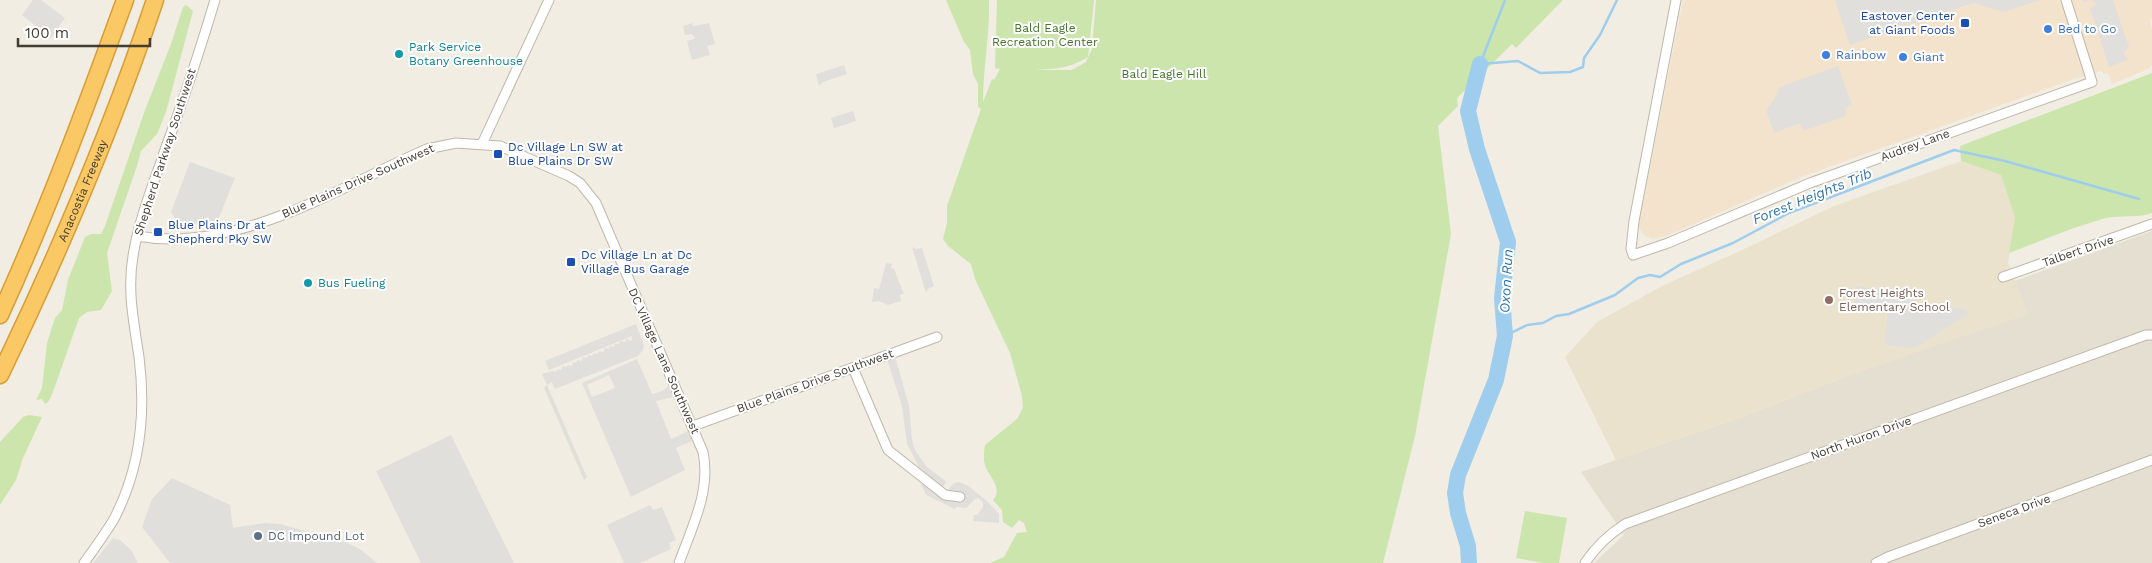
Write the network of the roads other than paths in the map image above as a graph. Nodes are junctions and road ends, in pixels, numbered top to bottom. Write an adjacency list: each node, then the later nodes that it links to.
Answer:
1 (155, 0): 9 (highway, Anacostia Freeway)
2 (168, 0): 9 (highway)
3 (215, 0): 11 (street, Shepherd Parkway Southwest)
4 (549, 0): 8 (street)
5 (1676, 0): 6 (street, Audrey Lane)
6 (2066, 0)
7 (124, 2): 13 (highway)
8 (482, 144): 11 (street, Blue Plains Drive Southwest); 18 (street, DC Village Lane Southwest)
9 (98, 154): 17 (highway, Anacostia Freeway)
10 (2152, 224): 12 (street, Talbert Drive)
11 (137, 236): 21 (street, Shepherd Parkway Southwest)
12 (2003, 278)
13 (0, 315)
14 (2152, 335): 23 (street, North Huron Drive)
15 (937, 337): 16 (street, Blue Plains Drive Southwest)
16 (853, 368): 18 (street, Blue Plains Drive Southwest); 20 (street)
17 (0, 375)
18 (693, 426): 22 (street, DC Village Lane Southwest)
19 (2152, 460): 24 (street, Seneca Drive)
20 (960, 497)
21 (84, 563)
22 (679, 563)
23 (1585, 563)
24 (1876, 563)

